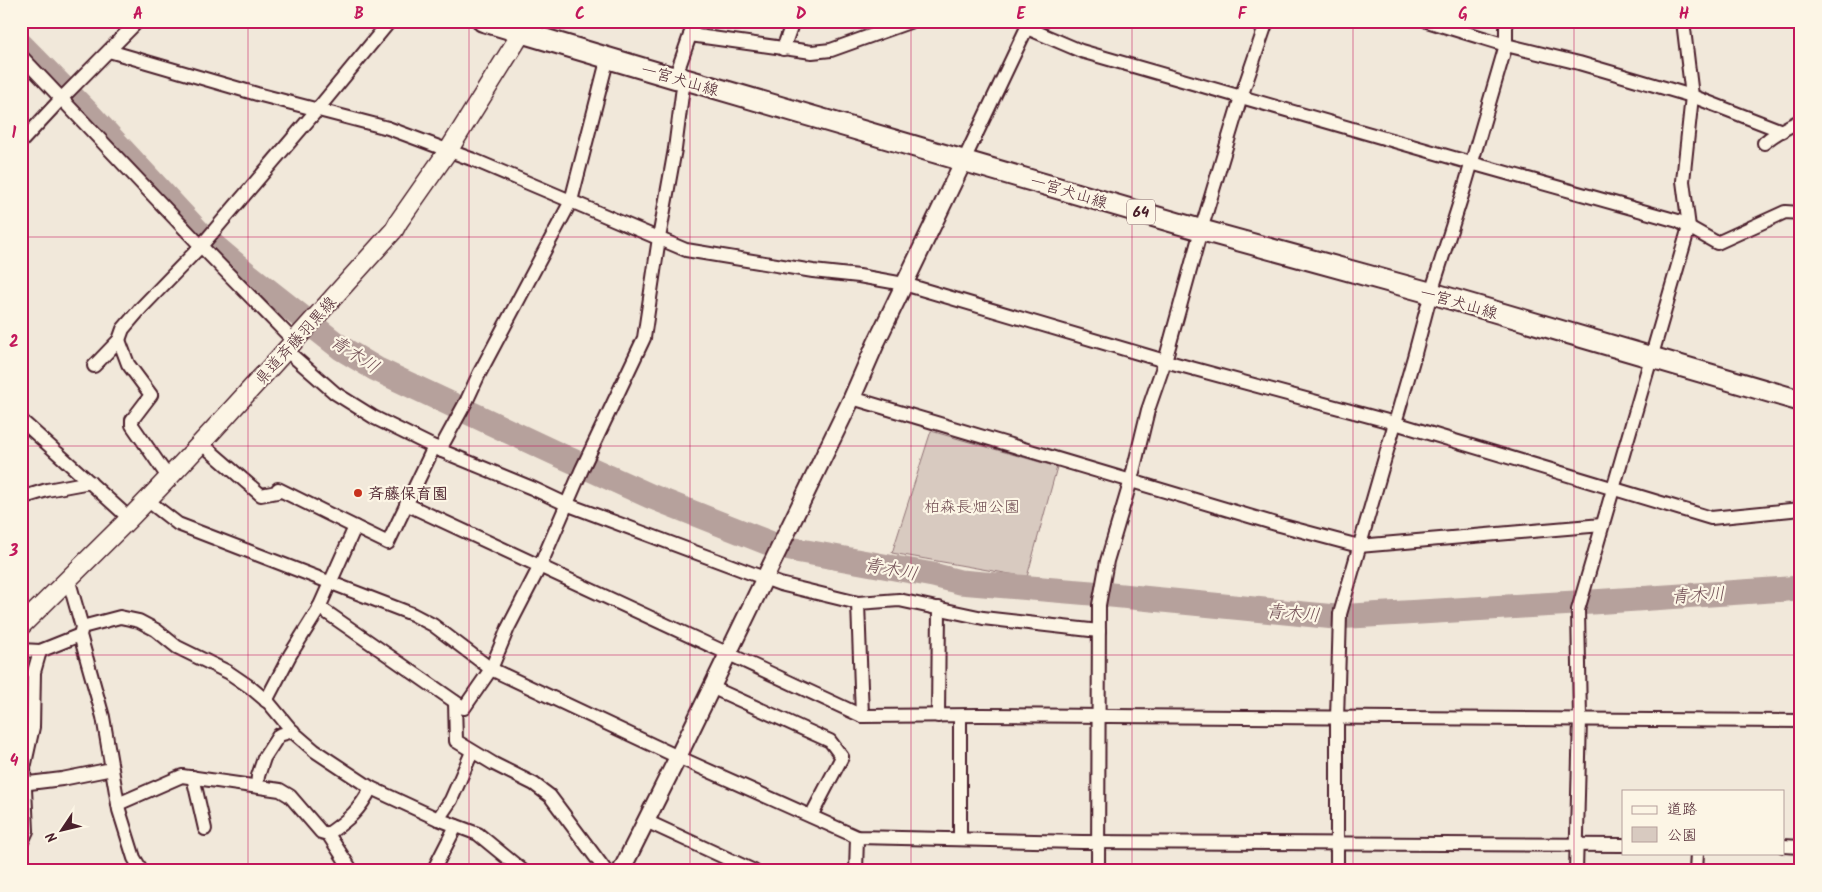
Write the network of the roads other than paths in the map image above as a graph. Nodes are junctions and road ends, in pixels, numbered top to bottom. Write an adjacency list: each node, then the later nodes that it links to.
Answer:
1 (138, 21): 16 (street)
2 (390, 21): 23 (street)
3 (483, 21): 12 (main road, 一宮犬山線 / 64)
4 (695, 21): 13 (street)
5 (793, 21): 15 (street)
6 (912, 21): 15 (street)
7 (1267, 21): 21 (street)
8 (1428, 21): 14 (street)
9 (1506, 21): 14 (street)
10 (1683, 21): 20 (street)
11 (1029, 25): 21 (street); 29 (street)
12 (526, 27): 18 (main road, 一宮犬山線 / 64); 28 (main road, 県道斉藤羽黒線)
13 (690, 35): 15 (street); 19 (street)
14 (1506, 45): 20 (street); 30 (street)
15 (783, 49)
16 (109, 52): 22 (street); 23 (street)
17 (21, 56): 22 (street)
18 (608, 58): 19 (main road, 一宮犬山線 / 64); 31 (street)
19 (679, 79): 29 (main road, 一宮犬山線 / 64); 35 (street)
20 (1692, 96): 25 (street); 33 (street)
21 (1241, 97): 30 (street); 34 (street)
22 (60, 99): 26 (street); 36 (street)
23 (317, 110): 28 (street); 36 (street)
24 (1801, 120): 25 (street)
25 (1782, 131): 27 (street)
26 (21, 142)
27 (1764, 143)
28 (448, 151): 31 (street); 40 (main road, 県道斉藤羽黒線)
29 (964, 160): 34 (main road, 一宮犬山線 / 64); 37 (street)
30 (1471, 163): 33 (street); 38 (street)
31 (571, 201): 35 (street); 49 (street)
32 (1801, 213): 33 (street)
33 (1689, 227): 41 (street)
34 (1201, 230): 38 (main road, 一宮犬山線 / 64); 42 (street)
35 (659, 238): 37 (street); 57 (street)
36 (201, 246): 39 (street); 40 (street)
37 (904, 284): 42 (street); 44 (street)
38 (1431, 293): 41 (main road, 一宮犬山線 / 64); 47 (street)
39 (118, 340): 43 (street); 50 (street)
40 (290, 346): 48 (main road, 県道斉藤羽黒線); 49 (street)
41 (1652, 357): 45 (main road, 一宮犬山線 / 64); 53 (street)
42 (1165, 361): 47 (street); 51 (street)
43 (94, 366)
44 (852, 398): 51 (street); 65 (street)
45 (1801, 401)
46 (21, 420): 52 (street)
47 (1395, 422): 53 (street); 62 (street)
48 (201, 443): 50 (main road, 県道斉藤羽黒線); 61 (street)
49 (438, 449): 56 (street); 57 (street)
50 (168, 477): 55 (main road, 県道斉藤羽黒線)
51 (1131, 480): 62 (street); 72 (street)
52 (90, 482): 54 (street); 59 (street)
53 (1612, 489): 58 (street); 60 (street)
54 (21, 498)
55 (147, 500): 59 (main road, 県道斉藤羽黒線); 66 (street)
56 (406, 504): 61 (street); 63 (street)
57 (566, 504): 63 (street); 65 (street)
58 (1801, 509)
59 (129, 518): 64 (main road, 県道斉藤羽黒線)
60 (1602, 526): 62 (street); 85 (street)
61 (355, 527): 66 (street)
62 (1360, 546): 84 (street)
63 (540, 566): 75 (street); 76 (street)
64 (68, 578): 70 (main road, 県道斉藤羽黒線); 71 (street)
65 (764, 578): 67 (street); 75 (street)
66 (330, 583): 68 (street); 76 (street)
67 (858, 603): 69 (street); 80 (street)
68 (319, 607): 78 (street); 79 (street)
69 (940, 608): 72 (street); 81 (street)
70 (21, 626)
71 (81, 631): 74 (street); 78 (street); 90 (street)
72 (1099, 631): 83 (street)
73 (21, 650): 74 (street)
74 (40, 651): 92 (street)
75 (727, 654): 77 (street); 80 (street)
76 (491, 669): 79 (street); 89 (street)
77 (711, 687): 89 (street); 96 (street)
78 (266, 701): 87 (street)
79 (455, 702): 88 (street)
80 (862, 716): 81 (street)
81 (938, 716): 82 (street)
82 (960, 716): 83 (street); 103 (street)
83 (1098, 716): 84 (street); 104 (street)
84 (1337, 719): 85 (street); 105 (street)
85 (1580, 719): 86 (street); 107 (street)
86 (1801, 721)
87 (292, 731): 93 (street); 94 (street)
88 (472, 752): 97 (street); 116 (street)
89 (678, 757): 96 (street); 98 (street)
90 (112, 769): 92 (street); 95 (street)
91 (193, 777): 93 (street); 95 (street); 100 (street)
92 (23, 783): 106 (street)
93 (256, 786): 101 (street)
94 (371, 788): 97 (street); 101 (street)
95 (118, 804): 112 (street)
96 (811, 816): 102 (street)
97 (438, 819): 99 (street)
98 (646, 821): 117 (street); 118 (street)
99 (456, 826): 114 (street); 115 (street)
100 (204, 829)
101 (328, 834): 113 (street)
102 (857, 837): 103 (street); 119 (street)
103 (960, 839): 104 (street)
104 (1099, 842): 105 (street); 120 (street)
105 (1337, 843): 107 (street); 121 (street)
106 (21, 844)
107 (1576, 844): 108 (street); 122 (street)
108 (1622, 845)
109 (1784, 846): 110 (street)
110 (1801, 847)
111 (1696, 854): 123 (street)
112 (142, 871)
113 (352, 871)
114 (433, 871)
115 (523, 871)
116 (606, 871)
117 (621, 871)
118 (754, 871)
119 (856, 871)
120 (1098, 871)
121 (1337, 871)
122 (1576, 871)
123 (1696, 871)

